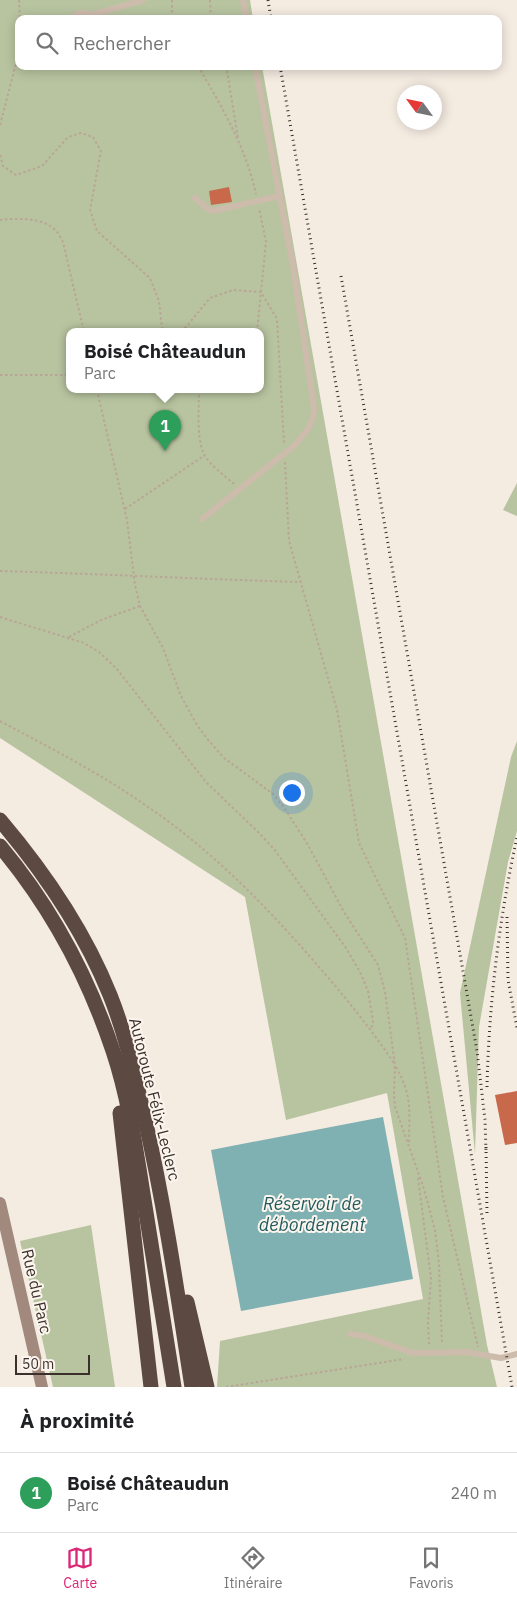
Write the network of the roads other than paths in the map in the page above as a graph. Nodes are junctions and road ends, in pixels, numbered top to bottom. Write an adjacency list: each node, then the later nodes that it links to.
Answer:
1 (143, 0): 3 (lane)
2 (244, 0): 4 (lane)
3 (95, 15)
4 (246, 15)
5 (256, 70): 6 (lane)
6 (279, 196): 7 (lane); 8 (lane)
7 (195, 198)
8 (202, 519)
9 (0, 820): 12 (highway, Autoroute Félix-Leclerc)
10 (0, 846): 11 (highway, Autoroute Félix-Leclerc)
11 (112, 1050): 17 (highway); 18 (highway, Autoroute Félix-Leclerc)
12 (157, 1174): 19 (highway, Autoroute Félix-Leclerc); 20 (highway)
13 (0, 1202): 16 (street, Rue du Parc)
14 (350, 1334): 15 (lane)
15 (517, 1354)
16 (42, 1387)
17 (151, 1387)
18 (174, 1387)
19 (192, 1387)
20 (208, 1387)

